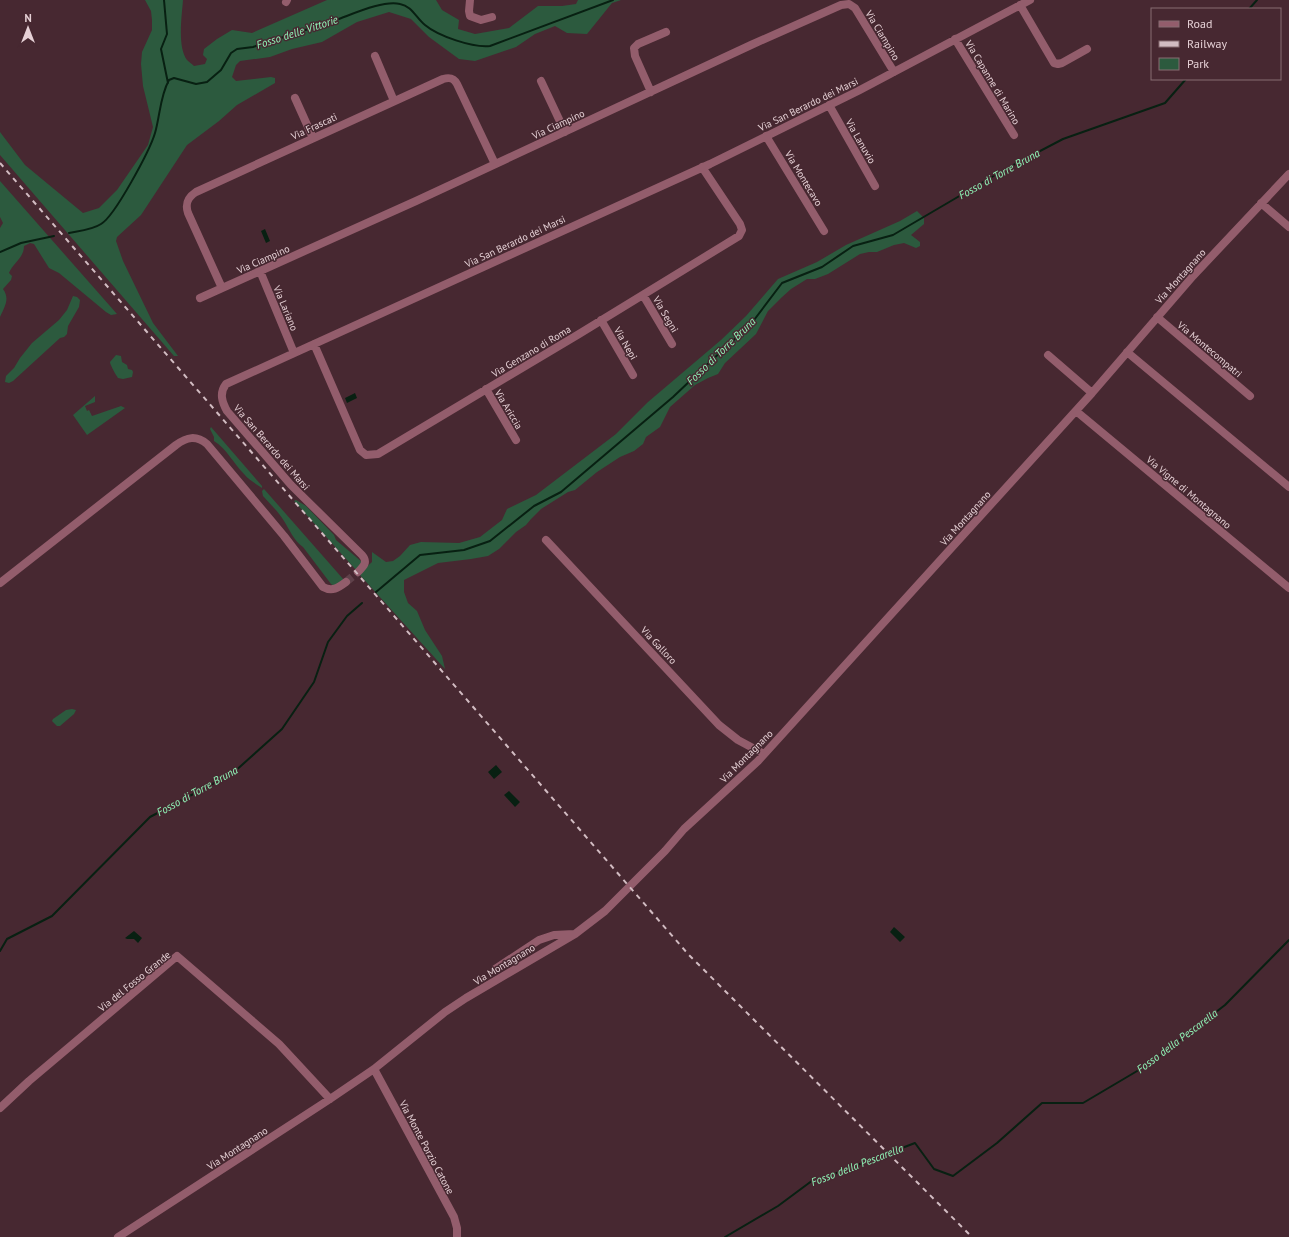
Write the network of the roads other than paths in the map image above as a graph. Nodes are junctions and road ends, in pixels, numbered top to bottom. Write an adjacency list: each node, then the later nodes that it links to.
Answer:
1 (470, 0): 4 (street)
2 (1030, 0): 3 (street, Via San Berardo dei Marsi)
3 (1020, 5): 6 (street, Via San Berardo dei Marsi); 7 (street)
4 (492, 17)
5 (666, 32): 11 (street)
6 (955, 39): 9 (street, Via San Berardo dei Marsi); 17 (street, Via Capanne di Marino)
7 (1087, 48)
8 (375, 56): 13 (street)
9 (894, 72): 11 (street, Via Ciampino); 14 (street, Via San Berardo dei Marsi)
10 (541, 81): 15 (street)
11 (651, 92): 15 (street, Via Ciampino)
12 (295, 98): 18 (street)
13 (394, 101): 18 (street, Via Frascati); 19 (street, Via Frascati)
14 (829, 105): 16 (street, Via San Berardo dei Marsi); 22 (street, Via Lanuvio)
15 (565, 132): 19 (street, Via Ciampino)
16 (766, 136): 20 (street, Via San Berardo dei Marsi); 25 (street, Via Montecavo)
17 (1014, 136)
18 (313, 138): 27 (street, Via Frascati)
19 (495, 164): 26 (street, Via Ciampino)
20 (702, 167): 28 (street, Via Genzano di Roma); 32 (street, Via San Berardo dei Marsi)
21 (1289, 174): 23 (street, Via Montagnano)
22 (875, 186)
23 (1261, 203): 24 (street); 30 (street, Via Montagnano)
24 (1289, 227)
25 (824, 231)
26 (260, 271): 27 (street, Via Ciampino); 35 (street, Via Lariano)
27 (222, 288): 29 (street, Via Ciampino)
28 (643, 295): 31 (street, Via Genzano di Roma); 33 (street, Via Segni)
29 (200, 298)
30 (1157, 317): 34 (street, Via Montagnano); 40 (street, Via Montecompatri)
31 (601, 320): 37 (street, Via Nepi); 38 (street, Via Genzano di Roma)
32 (314, 344): 35 (street, Via San Berardo dei Marsi); 38 (street, Via Genzano di Roma)
33 (672, 344)
34 (1127, 352): 39 (street, Via Montagnano); 43 (street)
35 (294, 353): 45 (street, Via San Berardo dei Marsi)
36 (1048, 355): 39 (street)
37 (633, 375)
38 (486, 390): 42 (street, Via Ariccia)
39 (1092, 393): 41 (street, Via Montagnano)
40 (1250, 396)
41 (1076, 411): 48 (street, Via Vigne di Montagnano); 49 (street, Via Montagnano)
42 (516, 440)
43 (1289, 487)
44 (546, 540): 49 (street, Via Galloro)
45 (358, 572)
46 (346, 582): 47 (street)
47 (0, 583)
48 (1289, 588)
49 (764, 754): 50 (street, Via Montagnano)
50 (575, 934): 51 (street); 52 (street, Via Montagnano)
51 (495, 969)
52 (374, 1069): 53 (street, Via Montagnano); 56 (street, Via Monte Porzio Catone)
53 (330, 1099): 54 (street, Via del Fosso Grande); 55 (street, Via Montagnano)
54 (0, 1108)
55 (118, 1237)
56 (457, 1237)

